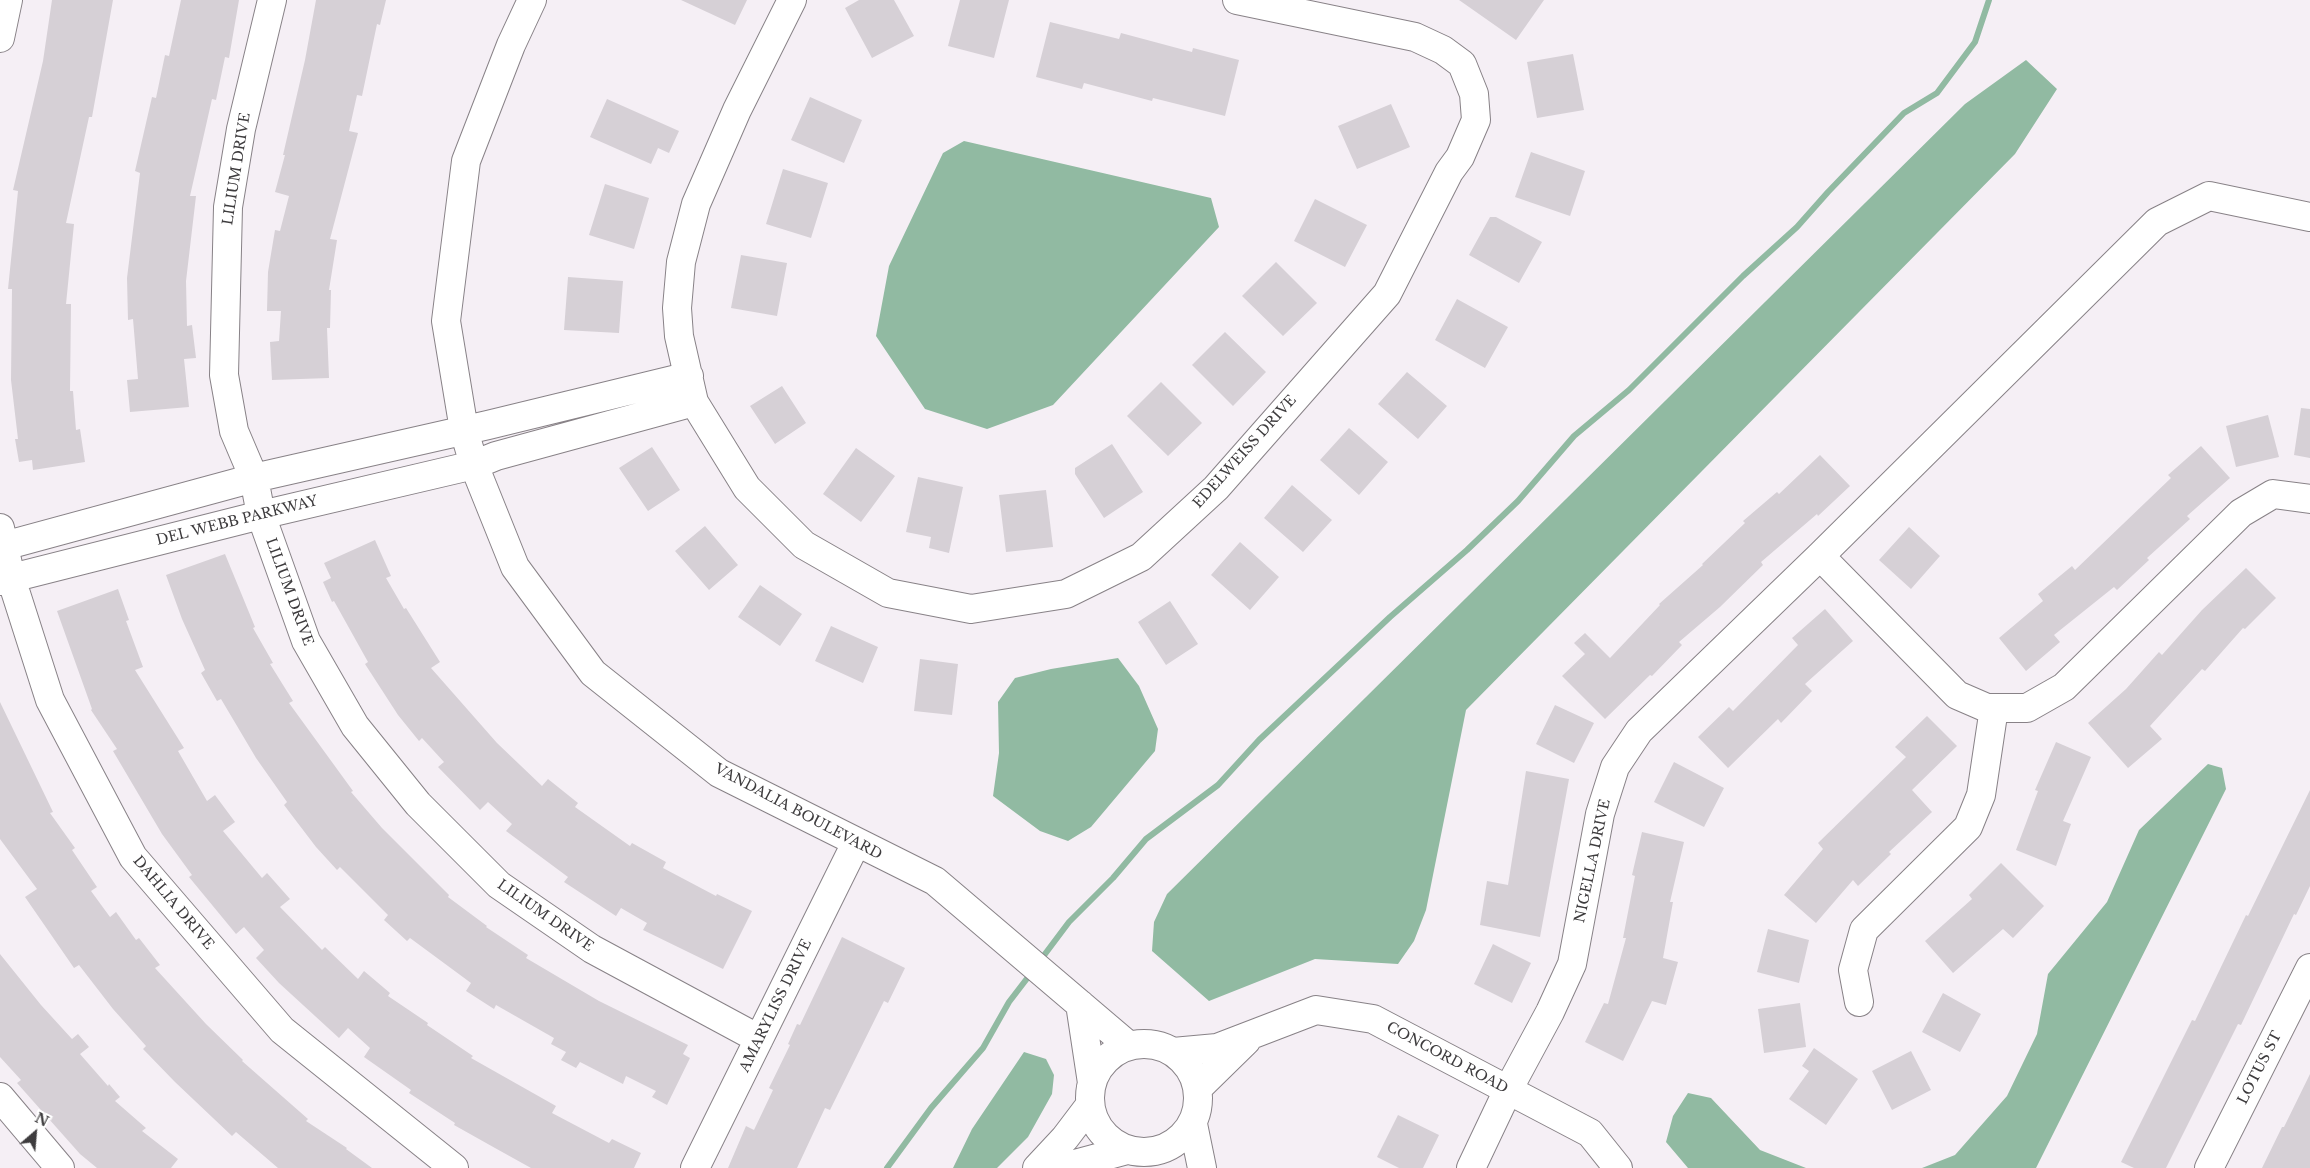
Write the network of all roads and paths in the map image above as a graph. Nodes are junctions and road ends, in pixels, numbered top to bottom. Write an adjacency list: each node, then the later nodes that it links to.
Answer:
1 (8, 0): 6 (street)
2 (272, 0): 11 (street, LILIUM DRIVE)
3 (532, 0): 9 (street, VANDALIA BOULEVARD)
4 (792, 0): 8 (street, EDELWEISS DRIVE)
5 (1237, 0): 8 (street, EDELWEISS DRIVE)
6 (0, 38)
7 (2310, 217): 15 (street, NIGELLA DRIVE)
8 (692, 389): 9 (street); 10 (street, DEL WEBB PARKWAY)
9 (464, 430): 10 (street, VANDALIA BOULEVARD); 11 (street)
10 (474, 465): 13 (street, DEL WEBB PARKWAY); 18 (street, VANDALIA BOULEVARD)
11 (254, 478): 13 (street, LILIUM DRIVE); 14 (street)
12 (2310, 499): 17 (street)
13 (261, 515): 16 (street, DEL WEBB PARKWAY); 23 (street, LILIUM DRIVE)
14 (2, 540): 16 (street, DAHLIA DRIVE)
15 (1820, 556): 17 (street); 27 (street, NIGELLA DRIVE)
16 (6, 579): 33 (street, DAHLIA DRIVE)
17 (1994, 708): 20 (street)
18 (856, 843): 21 (street, VANDALIA BOULEVARD); 23 (street, AMARYLISS DRIVE)
19 (2310, 968): 40 (street, LOTUS ST)
20 (1859, 1002)
21 (1080, 1004): 24 (street, VANDALIA BOULEVARD); 28 (street)
22 (1254, 1032): 25 (street, CONCORD ROAD); 26 (street, CONCORD ROAD); 27 (street, CONCORD ROAD)
23 (759, 1039): 34 (street, AMARYLISS DRIVE)
24 (1129, 1046): 25 (street); 28 (street)
25 (1174, 1052): 26 (street)
26 (1198, 1088): 30 (street)
27 (1508, 1090): 38 (street, NIGELLA DRIVE); 39 (street, CONCORD ROAD)
28 (1091, 1094): 31 (street); 35 (street)
29 (0, 1096): 32 (street)
30 (1193, 1124): 31 (street); 37 (street)
31 (1148, 1157): 36 (street)
32 (60, 1168)
33 (454, 1168)
34 (695, 1168)
35 (1036, 1168)
36 (1060, 1168)
37 (1202, 1168)
38 (1471, 1168)
39 (1618, 1168)
40 (2209, 1168)

